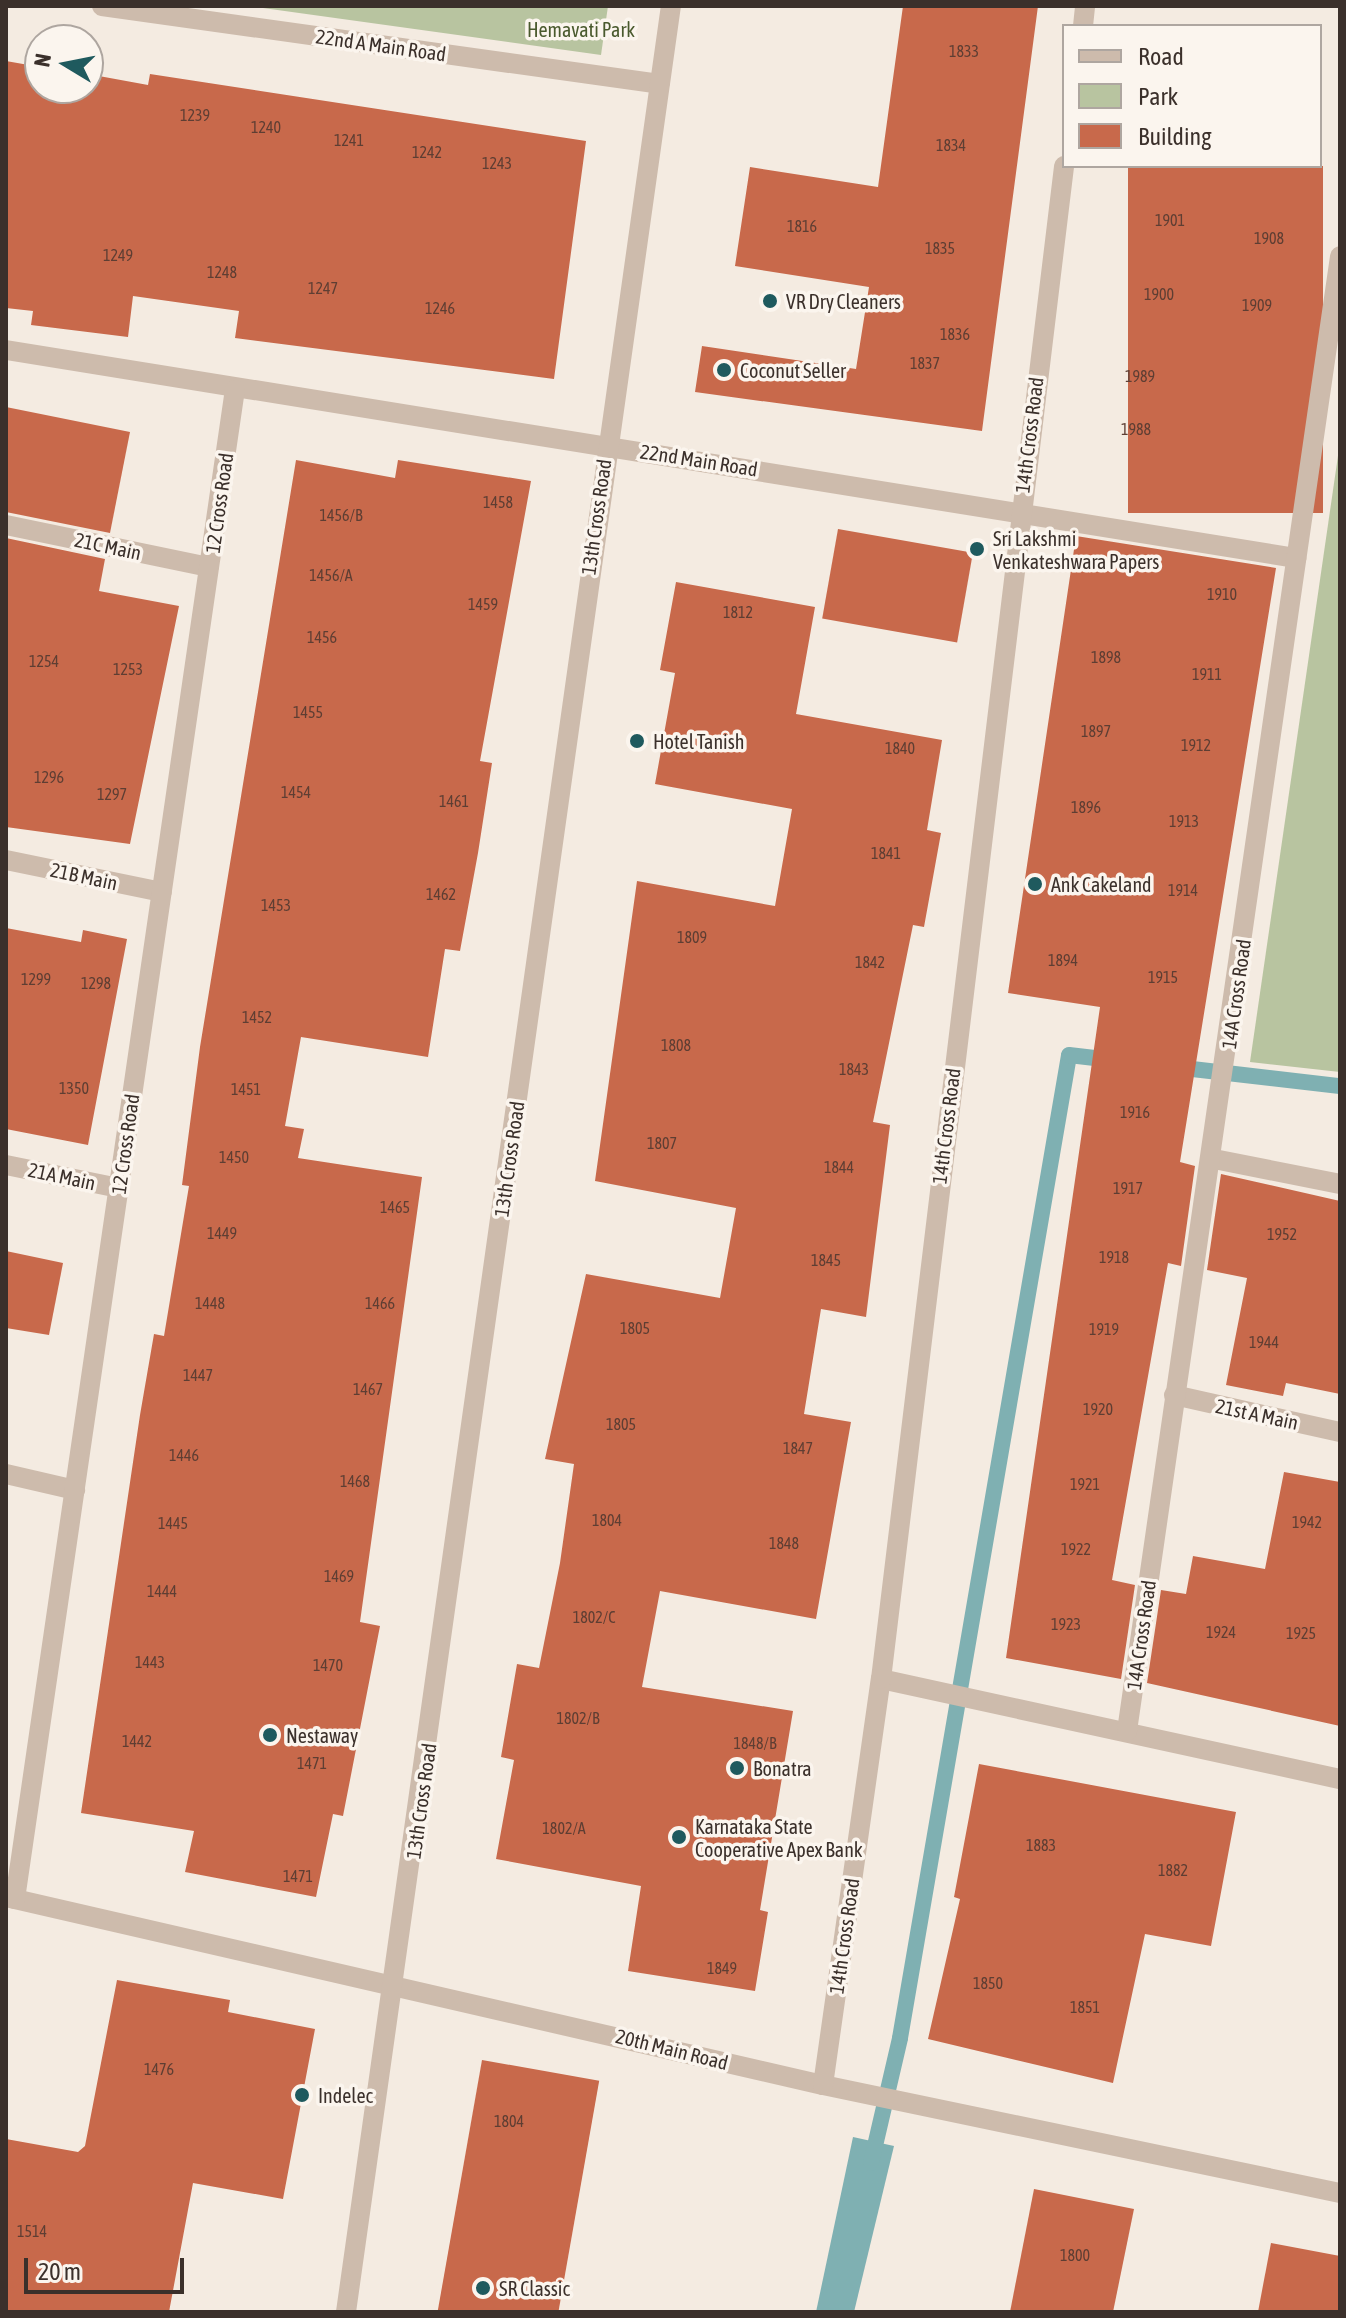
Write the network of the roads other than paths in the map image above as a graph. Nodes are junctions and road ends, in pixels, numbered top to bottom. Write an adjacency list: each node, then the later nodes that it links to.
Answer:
1 (102, 6): 3 (street, 22nd A Main Road)
2 (671, 6): 3 (street, 13th Cross Road)
3 (660, 84): 9 (street, 13th Cross Road)
4 (1064, 168): 10 (street, 14th Cross Road)
5 (1340, 256): 6 (street, 14A Cross Road)
6 (1335, 330): 12 (street, 14A Cross Road)
7 (6, 350): 8 (street, 22nd Main Road)
8 (235, 390): 9 (street, 22nd Main Road); 13 (street, 12 Cross Road)
9 (606, 444): 10 (street, 22nd Main Road); 28 (street, 13th Cross Road)
10 (1019, 512): 12 (street, 22nd Main Road); 24 (street, 14th Cross Road)
11 (6, 525): 13 (street, 21C Main)
12 (1296, 558): 16 (street, 14A Cross Road)
13 (209, 567): 15 (street, 12 Cross Road)
14 (6, 860): 15 (street, 21B Main)
15 (162, 892): 19 (street, 12 Cross Road)
16 (1214, 1159): 18 (street); 20 (street, 14A Cross Road)
17 (6, 1165): 19 (street, 21A Main)
18 (1340, 1184)
19 (119, 1188): 23 (street, 12 Cross Road)
20 (1174, 1395): 21 (street, 21st A Main); 25 (street, 14A Cross Road)
21 (1340, 1432)
22 (6, 1474): 23 (street)
23 (75, 1490): 27 (street, 12 Cross Road)
24 (881, 1679): 25 (street); 29 (street, 14th Cross Road)
25 (1127, 1731): 26 (street)
26 (1340, 1779)
27 (11, 1898): 28 (street, 20th Main Road)
28 (396, 1982): 29 (street, 20th Main Road); 31 (street, 13th Cross Road)
29 (823, 2085): 30 (street, 20th Main Road)
30 (1340, 2193)
31 (346, 2312)

